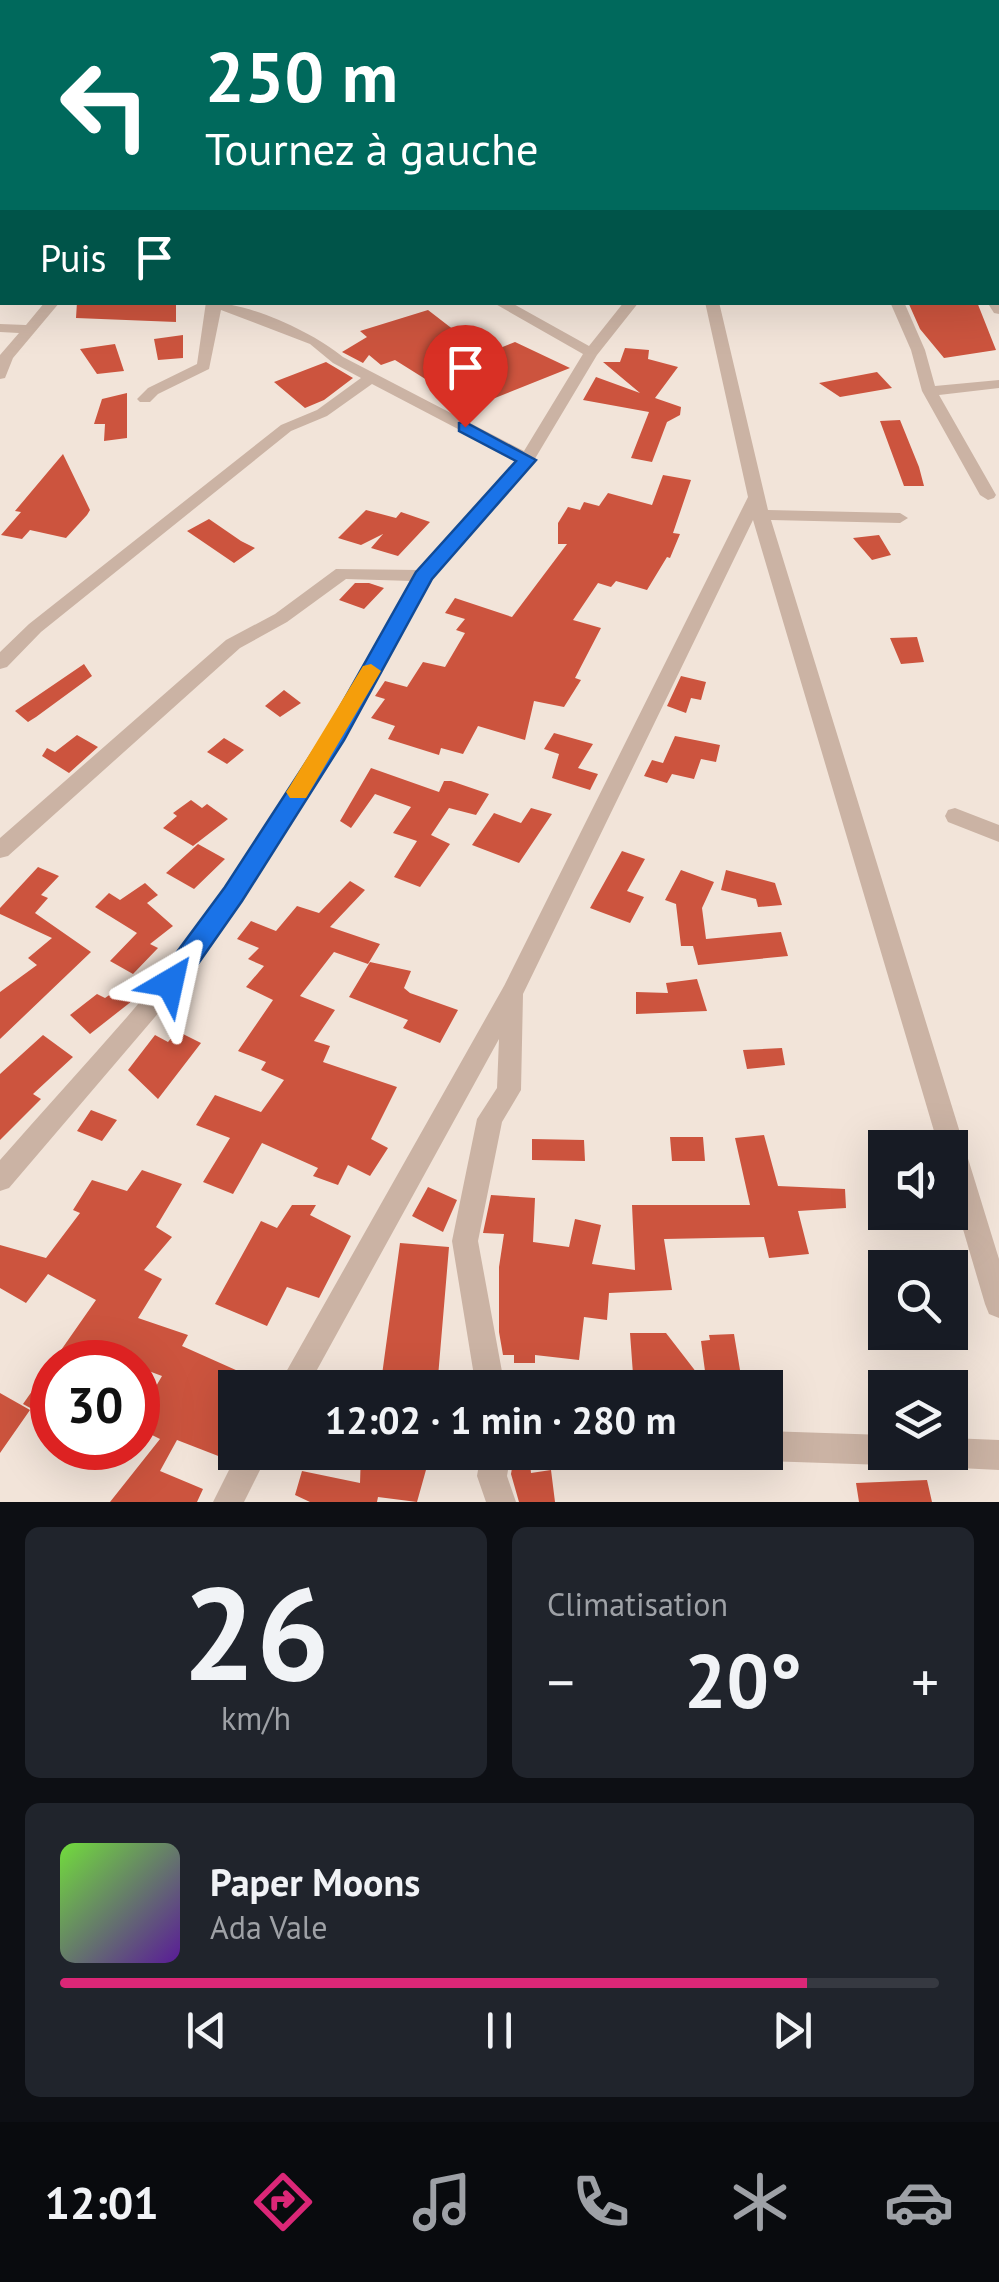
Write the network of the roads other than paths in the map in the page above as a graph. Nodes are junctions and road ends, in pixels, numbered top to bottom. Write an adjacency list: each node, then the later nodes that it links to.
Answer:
1 (50, 305): 9 (street)
2 (214, 305): 15 (street)
3 (219, 305): 12 (street)
4 (503, 305): 10 (street)
5 (630, 305): 10 (street)
6 (713, 305): 18 (street)
7 (897, 305): 14 (street)
8 (0, 328): 9 (street)
9 (31, 328): 11 (street)
10 (591, 353): 16 (street)
11 (0, 376)
12 (372, 378): 16 (street); 21 (street)
13 (999, 384): 14 (street)
14 (929, 391): 17 (street)
15 (145, 399)
16 (527, 460): 20 (street)
17 (988, 494)
18 (755, 509): 19 (street); 25 (street); 27 (street)
19 (900, 518)
20 (424, 576): 24 (street); 26 (street)
21 (0, 664)
22 (955, 816): 23 (street)
23 (999, 834)
24 (0, 850)
25 (512, 994): 28 (street); 29 (street)
26 (0, 1180)
27 (999, 1304)
28 (301, 1370)
29 (488, 1370)
30 (783, 1447): 31 (street)
31 (868, 1449)
32 (968, 1453): 33 (street)
33 (999, 1455)
34 (245, 1470): 36 (street)
35 (493, 1470): 37 (street)
36 (228, 1502)
37 (501, 1502)

